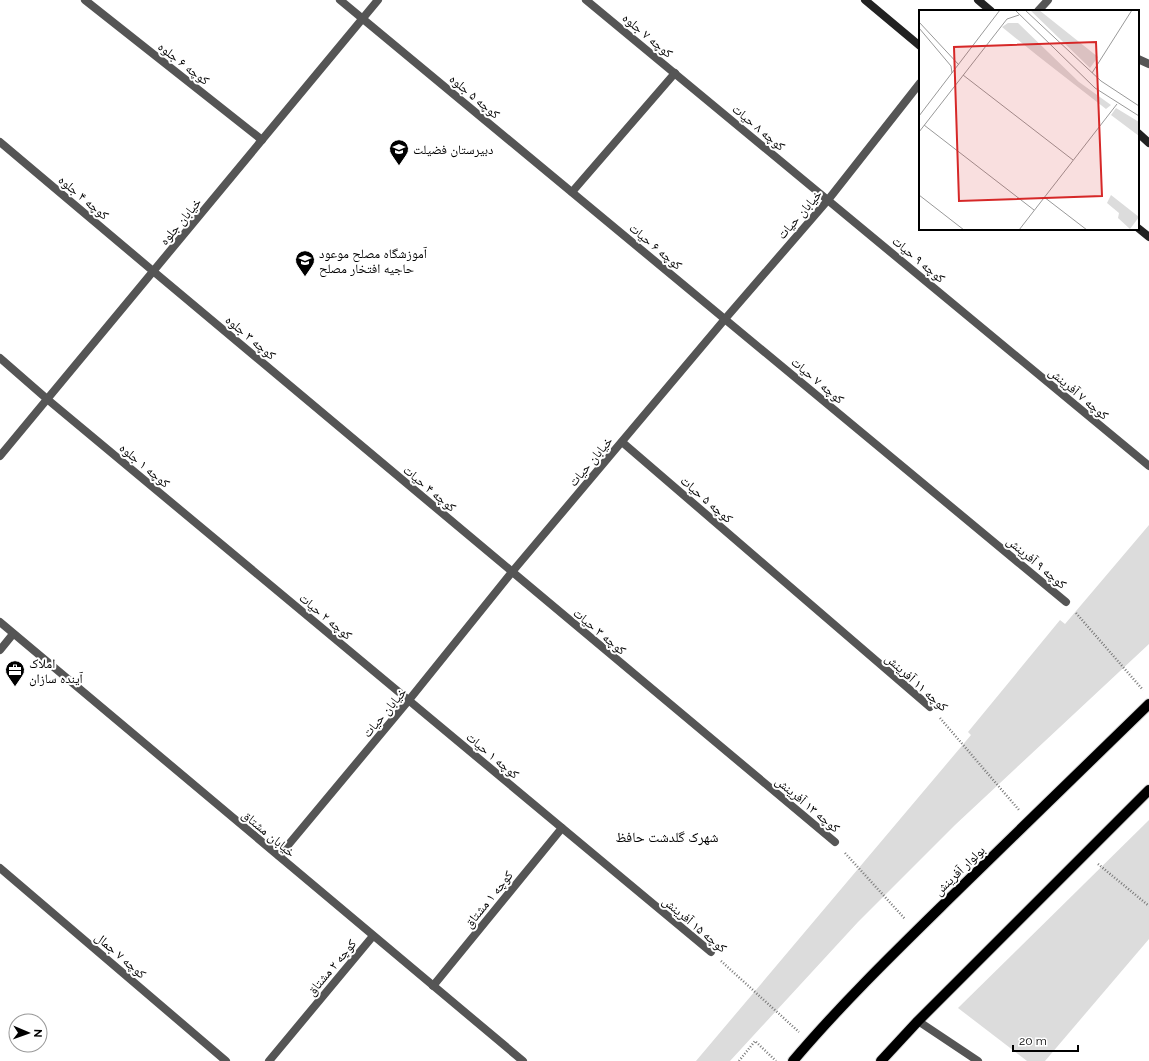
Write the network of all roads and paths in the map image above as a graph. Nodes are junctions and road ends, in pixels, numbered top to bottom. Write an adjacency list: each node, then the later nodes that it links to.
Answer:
1 (340, 0): 10 (street, کوچه ۵ جلوه)
2 (378, 0): 10 (street, خیابان جلوه)
3 (586, 0): 14 (street, کوچه ۷ جلوه)
4 (864, 0): 11 (main road)
5 (978, 0): 8 (main road)
6 (1048, 0): 9 (street)
7 (88, 2): 17 (street, کوچه ۶ جلوه)
8 (990, 10)
9 (1039, 10)
10 (363, 18): 17 (street, خیابان جلوه); 20 (street, کوچه ۵ جلوه)
11 (919, 45)
12 (1139, 59): 13 (street)
13 (1149, 64)
14 (675, 74): 20 (street); 21 (street, کوچه ۸ حیات)
15 (919, 84): 21 (street, خیابان حیات)
16 (1139, 135): 19 (main road)
17 (262, 140): 24 (street, خیابان جلوه)
18 (0, 142): 24 (street, کوچه ۴ جلوه)
19 (1149, 143)
20 (572, 192): 25 (street, کوچه ۶ حیات)
21 (828, 200): 25 (street, خیابان حیات); 26 (street, کوچه ۹ حیات)
22 (1139, 229): 23 (main road)
23 (1149, 237)
24 (153, 271): 28 (street, خیابان جلوه); 29 (street, کوچه ۳ جلوه)
25 (725, 319): 30 (street, خیابان حیات); 32 (street, کوچه ۷ حیات)
26 (994, 338): 33 (street, کوچه ۷ آفرینش)
27 (0, 358): 28 (street, کوچه ۱ جلوه)
28 (47, 399): 31 (street, خیابان جلوه); 34 (street, کوچه ۱ جلوه)
29 (333, 422): 35 (street, کوچه ۴ حیات)
30 (622, 442): 35 (street, خیابان حیات); 36 (street, کوچه ۵ حیات)
31 (0, 456)
32 (896, 461): 37 (street, کوچه ۹ آفرینش)
33 (1149, 466)
34 (228, 550): 42 (street, کوچه ۲ حیات)
35 (512, 572): 42 (street, خیابان حیات); 44 (street, کوچه ۳ حیات)
36 (776, 574): 45 (street, کوچه ۱۱ آفرینش)
37 (1066, 602): 41 (path, کوچه ۹ آفرینش)
38 (0, 622): 39 (street, خیابان مشتاق)
39 (14, 634): 40 (street); 51 (street, خیابان مشتاق)
40 (0, 650)
41 (1144, 691)
42 (409, 700): 48 (street, کوچه ۱ حیات); 51 (street, خیابان حیات)
43 (1149, 704): 47 (main road, بولوار آفرینش)
44 (673, 707): 49 (street, کوچه ۱۳ آفرینش)
45 (930, 707): 47 (path, کوچه ۱۱ آفرینش)
46 (1149, 790): 50 (main road)
47 (1028, 820): 54 (main road, بولوار آفرینش)
48 (562, 828): 56 (street, کوچه ۱۵ آفرینش); 57 (street, کوچه ۱ مشتاق)
49 (835, 842): 54 (path, کوچه ۱۳ آفرینش)
50 (1086, 854): 53 (path); 58 (main road)
51 (279, 856): 55 (street, خیابان مشتاق)
52 (0, 868): 60 (street, کوچه ۷ جمال)
53 (1149, 906)
54 (916, 931): 59 (main road, بولوار آفرینش)
55 (373, 936): 57 (street, خیابان مشتاق); 61 (street, کوچه ۲ مشتاق)
56 (711, 952): 59 (path, کوچه ۱۵ آفرینش)
57 (433, 986): 62 (street, خیابان مشتاق)
58 (918, 1020): 66 (main road); 67 (street)
59 (810, 1041): 65 (main road, بولوار آفرینش)
60 (226, 1061)
61 (269, 1061)
62 (522, 1061)
63 (739, 1061): 64 (path)
64 (777, 1061)
65 (793, 1061)
66 (881, 1061)
67 (978, 1061)

